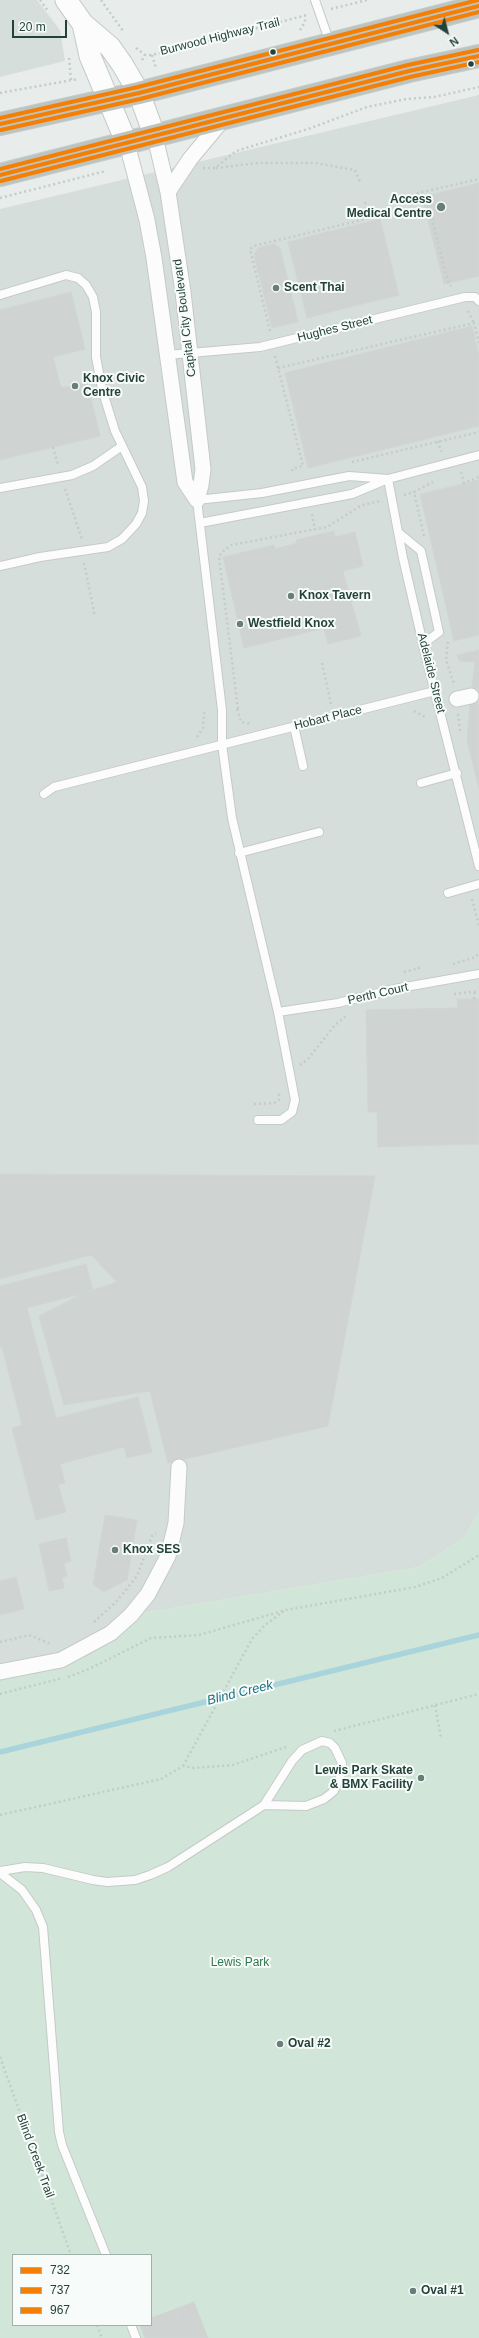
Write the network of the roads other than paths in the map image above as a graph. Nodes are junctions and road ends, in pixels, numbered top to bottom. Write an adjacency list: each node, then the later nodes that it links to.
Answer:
1 (66, 0): 4 (main road)
2 (315, 0): 5 (lane)
3 (479, 6): 5 (highway)
4 (83, 24): 7 (main road); 8 (main road)
5 (330, 44): 7 (highway)
6 (479, 56): 9 (highway)
7 (139, 93): 8 (highway); 11 (main road)
8 (110, 99): 10 (highway); 12 (main road)
9 (225, 117): 11 (highway); 14 (street)
10 (0, 124)
11 (155, 137): 12 (highway); 14 (street, Capital City Boulevard)
12 (127, 144): 13 (highway); 18 (street, Capital City Boulevard)
13 (0, 175)
14 (168, 192): 17 (street, Capital City Boulevard)
15 (0, 295): 19 (lane)
16 (479, 301): 17 (lane, Hughes Street)
17 (189, 354): 18 (lane, Hughes Street); 23 (street, Capital City Boulevard)
18 (167, 355): 23 (street, Capital City Boulevard)
19 (122, 446): 22 (lane); 26 (lane)
20 (479, 455): 21 (lane)
21 (388, 480): 23 (lane); 24 (lane); 25 (lane, Adelaide Street)
22 (0, 488)
23 (197, 500): 24 (lane)
24 (200, 523): 30 (lane)
25 (398, 533): 27 (lane, Adelaide Street); 27 (lane)
26 (0, 566)
27 (423, 644): 28 (lane, Adelaide Street)
28 (435, 691): 29 (lane, Hobart Place); 32 (lane, Adelaide Street)
29 (294, 726): 30 (lane, Hobart Place); 31 (lane)
30 (222, 744): 34 (lane, Hobart Place); 36 (lane)
31 (303, 766)
32 (457, 773): 33 (lane); 37 (lane, Adelaide Street)
33 (421, 783)
34 (44, 794)
35 (319, 832): 36 (lane)
36 (239, 853): 41 (lane)
37 (479, 866)
38 (479, 884): 39 (lane)
39 (448, 893)
40 (479, 974): 41 (lane, Perth Court)
41 (278, 1012): 42 (lane)
42 (258, 1120)
43 (179, 1467): 44 (street)
44 (0, 1672)
45 (264, 1805): 45 (lane); 46 (lane)
46 (0, 1872): 47 (lane)
47 (106, 2254)
48 (131, 2326): 49 (lane)
49 (136, 2338)

